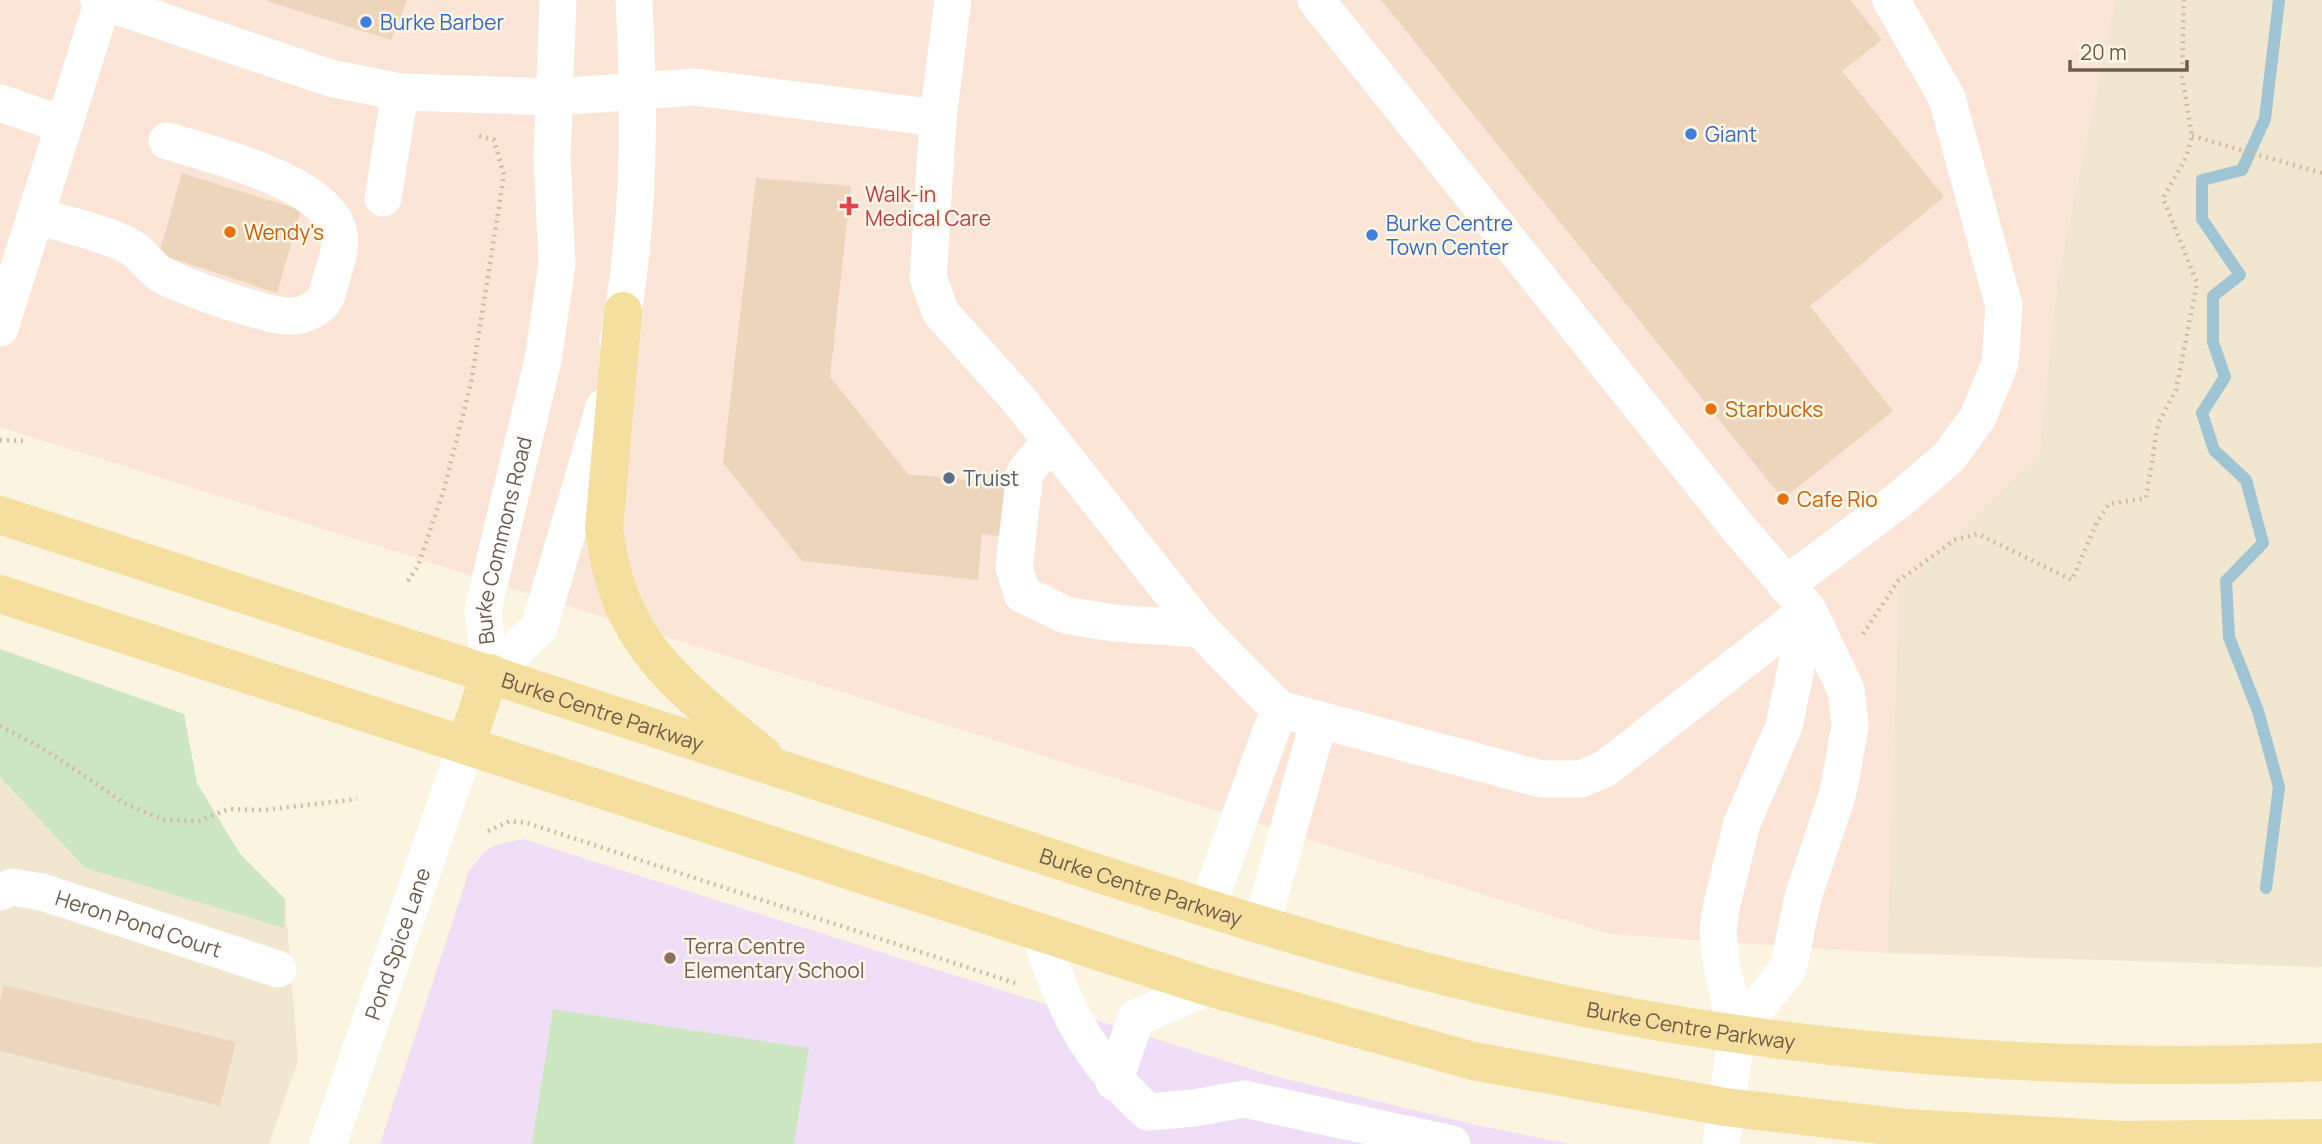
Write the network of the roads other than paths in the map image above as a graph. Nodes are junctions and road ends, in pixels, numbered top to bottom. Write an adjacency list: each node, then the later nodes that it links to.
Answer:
1 (558, 0): 9 (street, Burke Commons Road)
2 (634, 0): 7 (street, Burke Commons Road)
3 (953, 0): 11 (street)
4 (1316, 0): 22 (street)
5 (1891, 0): 22 (street)
6 (101, 1): 8 (street); 12 (street)
7 (639, 91): 9 (street); 11 (street); 17 (street, Burke Commons Road)
8 (400, 92): 9 (street); 14 (street)
9 (556, 97): 24 (street, Burke Commons Road)
10 (0, 103): 12 (street)
11 (938, 117): 19 (street)
12 (64, 125): 15 (street)
13 (167, 141): 15 (street)
14 (383, 198)
15 (36, 216): 16 (street)
16 (10, 260): 18 (street)
17 (623, 311): 24 (street, Burke Commons Road); 28 (main road)
18 (0, 328)
19 (1051, 441): 23 (street); 23 (street)
20 (0, 515): 24 (main road, Burke Centre Parkway)
21 (0, 594): 27 (main road)
22 (1797, 597): 26 (street); 35 (street); 35 (street)
23 (1200, 629): 25 (street)
24 (490, 673): 27 (main road); 28 (main road, Burke Centre Parkway)
25 (1279, 709): 26 (street); 30 (street)
26 (1319, 720): 31 (street)
27 (466, 745): 32 (main road); 40 (street, Pond Spice Lane)
28 (781, 770): 30 (main road, Burke Centre Parkway)
29 (0, 892): 33 (street, Heron Pond Court)
30 (1207, 908): 31 (main road, Burke Centre Parkway)
31 (1262, 924): 35 (main road, Burke Centre Parkway)
32 (1039, 932): 34 (main road); 37 (street)
33 (278, 969)
34 (1208, 987): 37 (street); 38 (main road)
35 (1737, 1032): 36 (main road, Burke Centre Parkway); 38 (street)
36 (2322, 1062)
37 (1114, 1082): 41 (street)
38 (1723, 1126): 39 (main road)
39 (2322, 1138)
40 (328, 1144)
41 (1452, 1144)

